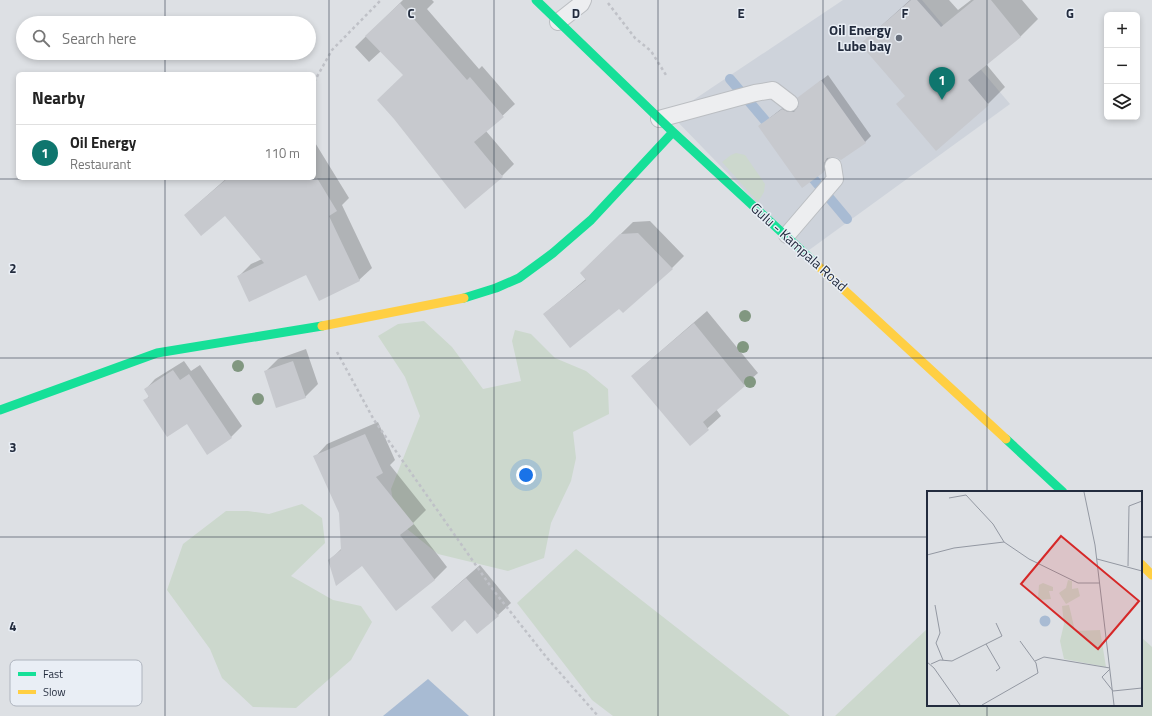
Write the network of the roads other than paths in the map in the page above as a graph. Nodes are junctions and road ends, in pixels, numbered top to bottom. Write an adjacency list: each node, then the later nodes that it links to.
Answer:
1 (536, 0): 3 (main road, Gulu - Kampala Road)
2 (583, 0): 3 (lane)
3 (558, 22): 5 (main road, Gulu - Kampala Road)
4 (790, 103): 5 (lane)
5 (659, 119): 6 (main road, Gulu - Kampala Road)
6 (673, 132): 8 (main road, Gulu - Kampala Road); 9 (main road)
7 (833, 166): 8 (lane)
8 (787, 235): 10 (main road, Gulu - Kampala Road)
9 (0, 410)
10 (1062, 491)
11 (1142, 565): 12 (main road)
12 (1152, 575)

